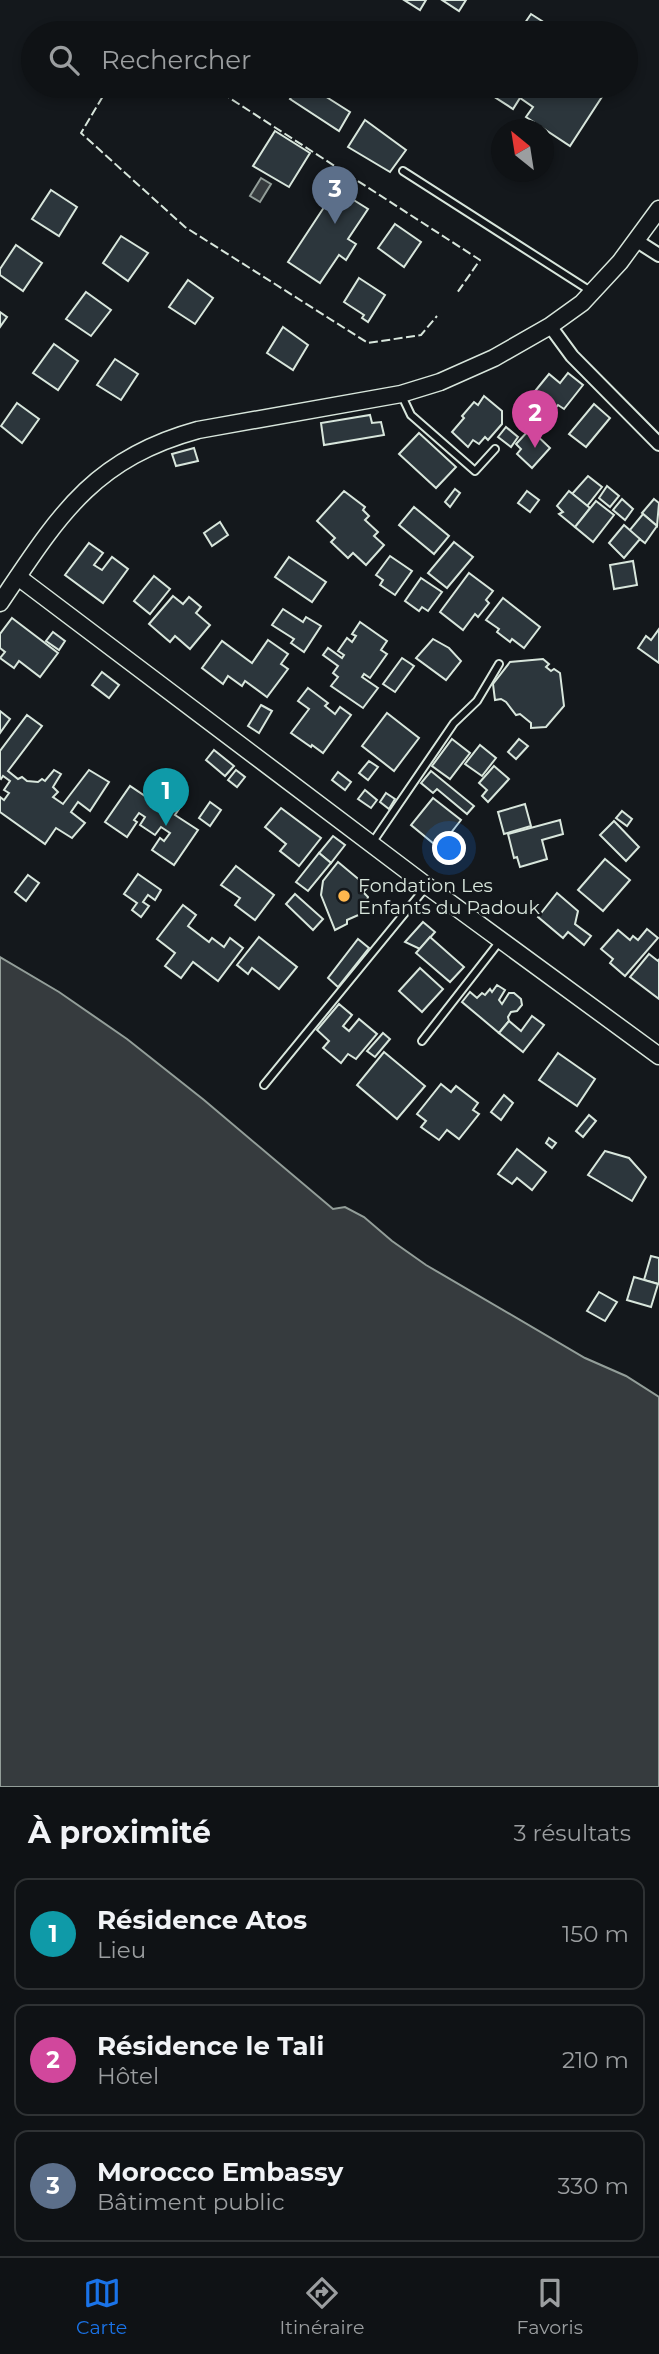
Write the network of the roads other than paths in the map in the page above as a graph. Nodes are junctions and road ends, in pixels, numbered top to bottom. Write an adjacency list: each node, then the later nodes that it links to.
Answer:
1 (403, 171): 5 (lane)
2 (659, 209): 3 (main road)
3 (637, 241): 4 (street); 5 (main road)
4 (659, 255)
5 (593, 293): 6 (main road)
6 (550, 326): 7 (main road); 8 (street)
7 (401, 394): 9 (lane); 10 (main road)
8 (659, 444)
9 (495, 449)
10 (18, 577): 11 (main road); 13 (main road)
11 (0, 603)
12 (499, 664): 13 (lane)
13 (372, 843): 14 (main road)
14 (427, 886): 15 (main road); 18 (lane)
15 (502, 940): 16 (lane); 17 (main road)
16 (422, 1041)
17 (659, 1056)
18 (264, 1085)

